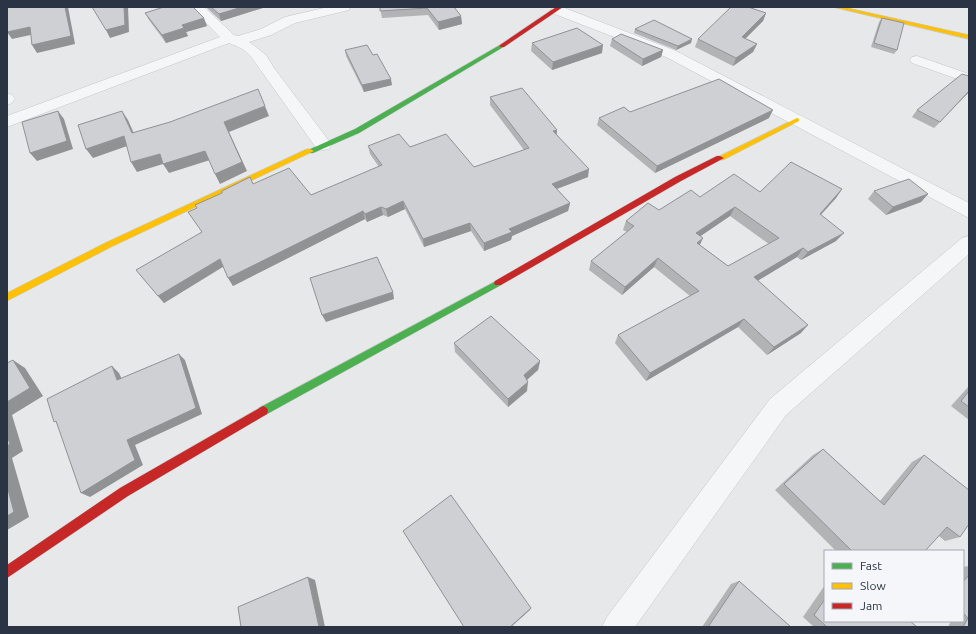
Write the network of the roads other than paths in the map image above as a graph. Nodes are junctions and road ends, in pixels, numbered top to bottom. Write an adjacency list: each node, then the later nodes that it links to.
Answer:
1 (197, 7): 6 (street)
2 (344, 7): 6 (street)
3 (836, 7): 5 (street)
4 (559, 9): 9 (street); 11 (street)
5 (969, 37)
6 (233, 40): 10 (street); 11 (street)
7 (917, 60): 8 (street)
8 (969, 79)
9 (797, 120): 12 (street); 15 (street)
10 (7, 122)
11 (323, 145): 14 (street)
12 (969, 211)
13 (969, 243): 16 (street)
14 (7, 297)
15 (7, 572)
16 (617, 627)

